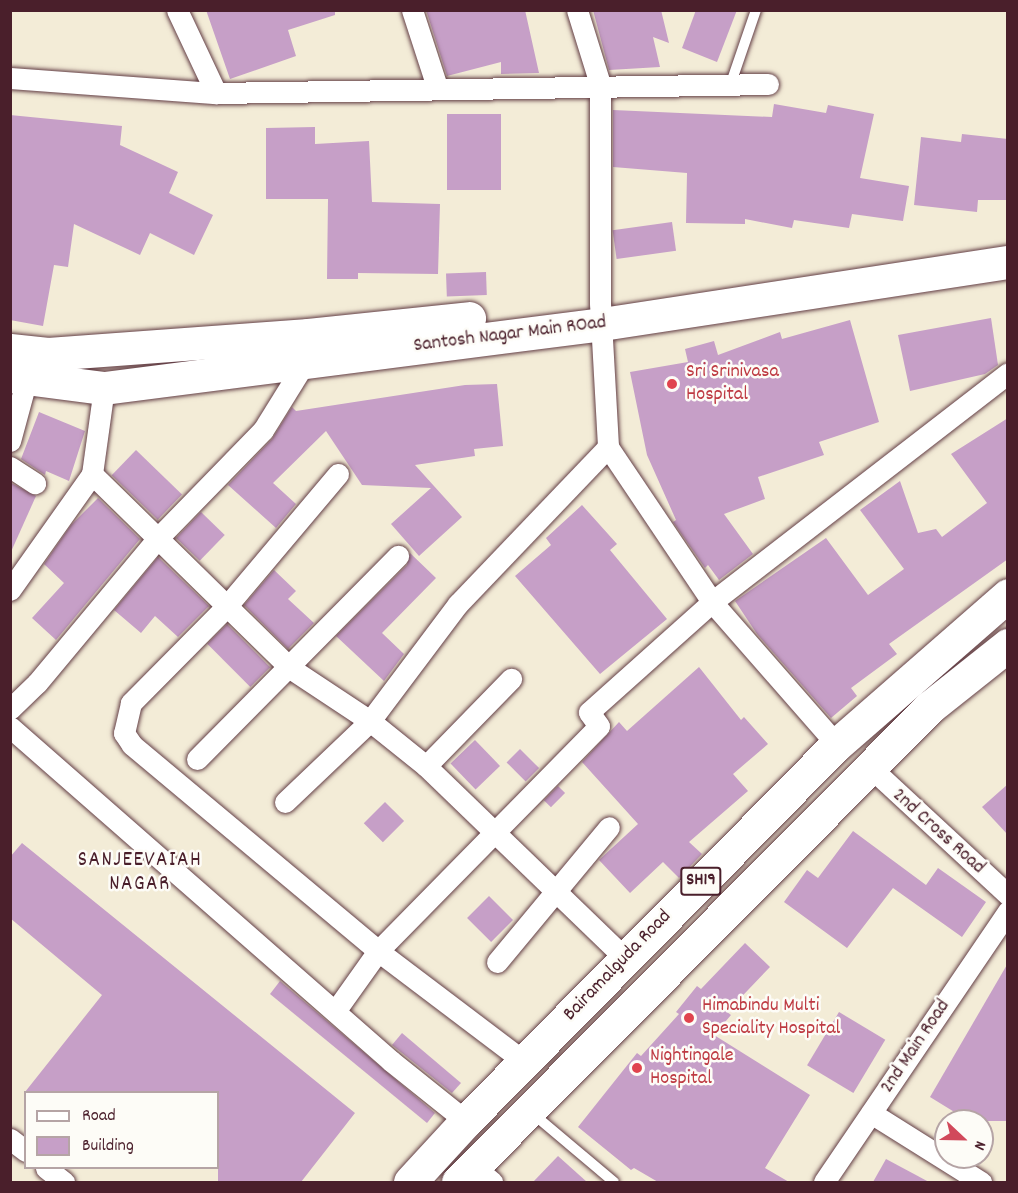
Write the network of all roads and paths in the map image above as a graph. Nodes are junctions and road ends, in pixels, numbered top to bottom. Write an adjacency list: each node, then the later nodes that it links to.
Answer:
1 (177, 10): 10 (street)
2 (412, 10): 9 (street)
3 (577, 10): 7 (street)
4 (756, 10): 6 (lane)
5 (10, 78): 10 (street)
6 (730, 83): 7 (street); 8 (street)
7 (600, 84): 9 (street); 13 (street)
8 (768, 84)
9 (437, 87): 10 (street)
10 (216, 93)
11 (1008, 241): 13 (main road, Santosh Nagar Main ROad)
12 (1008, 262): 13 (main road, Santosh Nagar Main ROad)
13 (601, 314): 14 (main road, Santosh Nagar Main ROad); 15 (main road, Santosh Nagar Main ROad); 20 (street)
14 (10, 350)
15 (307, 359): 18 (main road, Santosh Nagar Main ROad); 25 (street)
16 (1008, 373): 29 (street)
17 (19, 377): 18 (main road, Santosh Nagar Main ROad); 19 (street)
18 (104, 388): 22 (street)
19 (10, 441)
20 (608, 447): 29 (street); 37 (street)
21 (10, 467): 24 (street)
22 (92, 474): 25 (street); 27 (street)
23 (338, 474): 30 (street)
24 (35, 483)
25 (156, 540): 30 (street); 36 (street)
26 (398, 556): 32 (street)
27 (10, 590)
28 (1008, 596): 34 (main road, Bairamalguda Road / SH19)
29 (712, 602): 39 (street); 45 (street)
30 (225, 608): 32 (street); 49 (street)
31 (1008, 645): 35 (main road, Bairamalguda Road / SH19)
32 (290, 668): 37 (street); 40 (street)
33 (511, 679): 41 (street)
34 (910, 681): 35 (main road); 39 (main road, Bairamalguda Road / SH19)
35 (930, 707): 42 (main road, Bairamalguda Road / SH19)
36 (10, 709)
37 (370, 721): 41 (street); 43 (street)
38 (10, 728): 52 (street)
39 (837, 745): 50 (main road, Bairamalguda Road / SH19)
40 (198, 759)
41 (426, 766): 45 (street)
42 (870, 767): 47 (street, 2nd Cross Road); 54 (main road, Bairamalguda Road / SH19)
43 (285, 802)
44 (609, 827): 46 (street)
45 (496, 834): 46 (street); 49 (street)
46 (555, 891): 50 (street); 51 (street)
47 (1008, 895)
48 (1008, 911): 55 (street, 2nd Main Road)
49 (378, 951): 52 (street); 53 (street)
50 (625, 958): 53 (main road, Bairamalguda Road / SH19)
51 (497, 962)
52 (336, 1010): 56 (street)
53 (525, 1062): 56 (main road, Bairamalguda Road / SH19)
54 (527, 1108): 60 (main road, Bairamalguda Road / SH19); 63 (lane)
55 (871, 1113): 64 (street, 2nd Main Road); 65 (street)
56 (466, 1120): 62 (main road, Bairamalguda Road / SH19)
57 (10, 1139): 58 (street)
58 (24, 1150)
59 (48, 1169): 61 (street)
60 (474, 1177)
61 (64, 1182)
62 (410, 1182)
63 (614, 1182)
64 (824, 1182)
65 (981, 1182)

